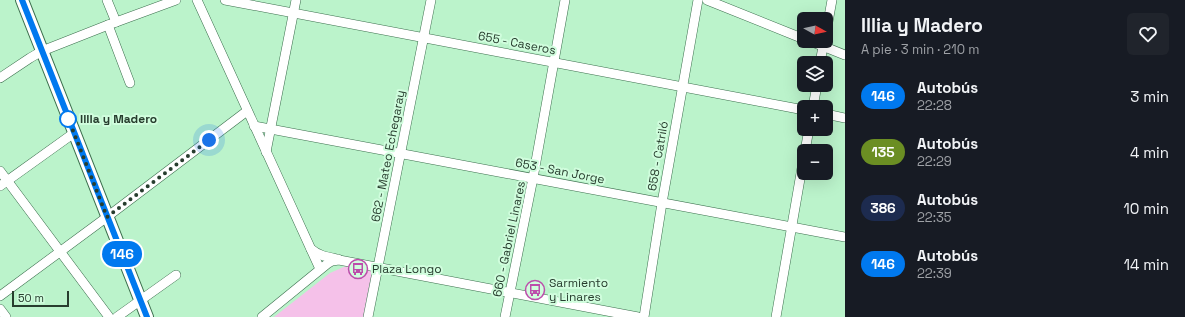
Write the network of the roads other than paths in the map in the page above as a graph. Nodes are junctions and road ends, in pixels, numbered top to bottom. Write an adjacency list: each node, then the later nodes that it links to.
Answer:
1 (22, 0): 18 (main road)
2 (107, 0): 14 (street)
3 (176, 0): 14 (street)
4 (197, 0): 25 (street)
5 (225, 0): 13 (street, 655 - Caseros)
6 (296, 0): 13 (street)
7 (431, 0): 16 (street, 662 - Mateo Echegaray)
8 (565, 0): 20 (street, 660 - Gabriel Linares)
9 (698, 0): 23 (street, 658 - Catriló)
10 (707, 0): 15 (street)
11 (832, 0): 12 (street)
12 (830, 12)
13 (293, 14): 16 (street, 655 - Caseros); 29 (street)
14 (112, 24): 18 (street); 22 (street)
15 (797, 35)
16 (424, 38): 20 (street, 655 - Caseros); 32 (street, 662 - Mateo Echegaray)
17 (832, 48): 19 (street)
18 (42, 52): 21 (street); 30 (main road)
19 (845, 55)
20 (553, 63): 23 (street, 655 - Caseros); 34 (street, 660 - Gabriel Linares)
21 (0, 78)
22 (130, 83)
23 (682, 87): 24 (street, 655 - Caseros); 37 (street, 658 - Catriló)
24 (797, 109)
25 (247, 111): 28 (street); 38 (street)
26 (833, 115): 27 (street)
27 (845, 118)
28 (254, 126): 29 (street, 653 - San Jorge); 31 (street)
29 (270, 129): 31 (street); 32 (street, 653 - San Jorge)
30 (74, 133): 36 (street); 38 (main road)
31 (266, 152): 41 (street)
32 (400, 153): 34 (street, 653 - San Jorge); 44 (street, 662 - Mateo Echegaray)
33 (0, 171): 36 (street)
34 (533, 178): 37 (street, 653 - San Jorge); 47 (street, 660 - Gabriel Linares)
35 (800, 180): 39 (street)
36 (4, 183): 42 (street)
37 (662, 203): 39 (street, 653 - San Jorge); 59 (street, 658 - Catriló)
38 (107, 217): 42 (street); 49 (main road)
39 (792, 227): 40 (street, 653 - San Jorge); 60 (street)
40 (845, 237)
41 (310, 248): 43 (street); 45 (street)
42 (60, 252): 48 (street); 52 (street)
43 (340, 260): 44 (street); 45 (street)
44 (378, 267): 47 (street); 56 (street, 662 - Mateo Echegaray)
45 (320, 269): 55 (street)
46 (176, 275): 49 (street)
47 (510, 292): 57 (street, 660 - Gabriel Linares); 58 (street)
48 (0, 296)
49 (140, 300): 53 (street); 54 (main road)
50 (0, 309): 51 (street)
51 (6, 317)
52 (109, 317)
53 (117, 317)
54 (147, 317)
55 (262, 317)
56 (368, 317)
57 (505, 317)
58 (638, 317)
59 (644, 317)
60 (776, 317)

